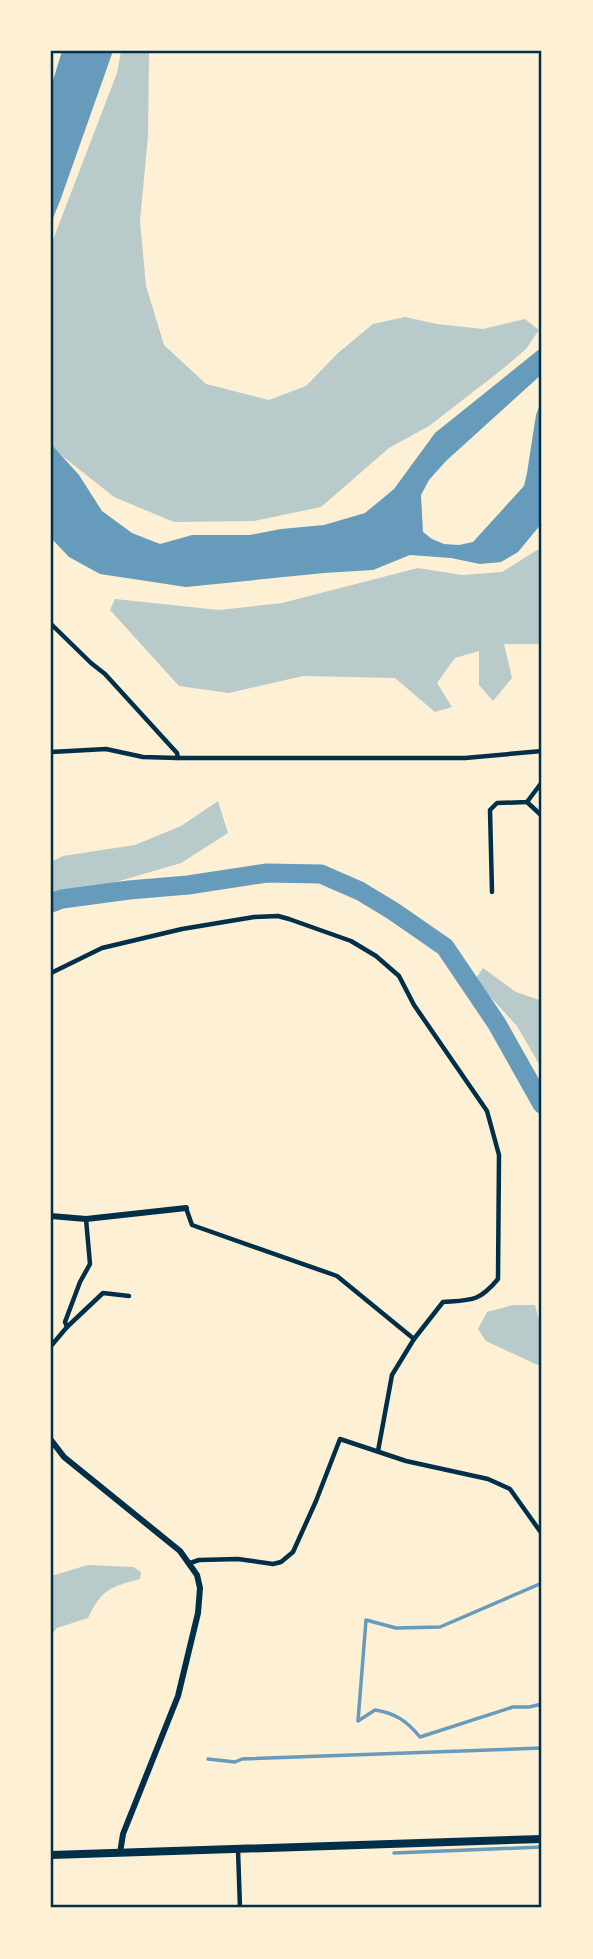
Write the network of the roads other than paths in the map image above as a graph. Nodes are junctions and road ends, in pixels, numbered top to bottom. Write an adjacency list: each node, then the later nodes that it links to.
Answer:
1 (51, 624): 4 (street)
2 (542, 751): 4 (street)
3 (51, 752): 4 (street)
4 (178, 758)
5 (542, 782): 6 (street)
6 (527, 802): 7 (street); 8 (street)
7 (542, 816)
8 (492, 892)
9 (51, 973): 15 (street)
10 (186, 1208): 12 (street); 15 (street)
11 (51, 1216): 12 (street)
12 (86, 1219): 14 (street)
13 (129, 1296): 14 (street)
14 (67, 1327): 16 (street)
15 (414, 1339): 18 (street)
16 (51, 1346)
17 (51, 1440): 20 (street)
18 (378, 1451): 19 (street); 20 (street)
19 (542, 1534)
20 (190, 1563): 23 (street)
21 (542, 1839): 22 (highway)
22 (237, 1850): 23 (highway); 25 (street)
23 (120, 1853): 24 (highway)
24 (51, 1855)
25 (240, 1908)

